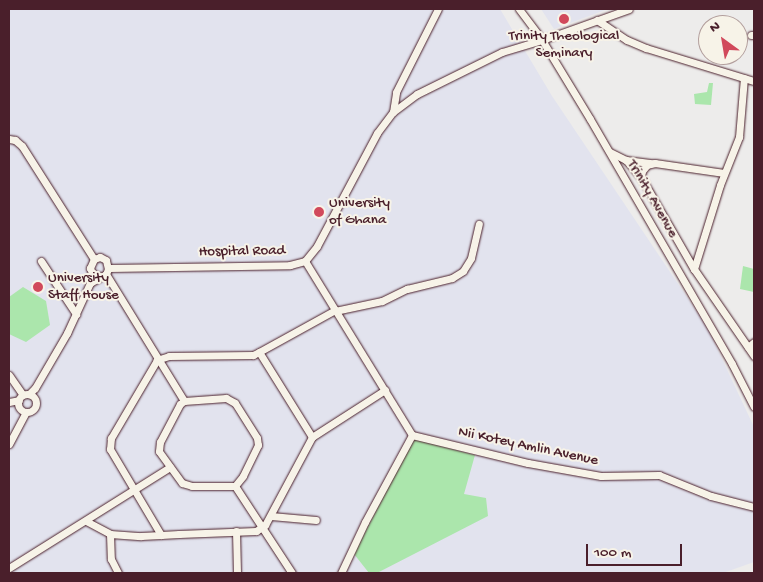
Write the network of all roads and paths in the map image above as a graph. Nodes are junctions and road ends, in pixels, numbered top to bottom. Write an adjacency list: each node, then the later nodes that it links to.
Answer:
1 (438, 9): 8 (street)
2 (519, 9): 5 (street, Trinity Avenue)
3 (629, 9): 4 (street, Hospital Road)
4 (597, 20): 5 (street, Hospital Road); 6 (street)
5 (542, 40): 8 (street, Hospital Road); 10 (street, Trinity Avenue)
6 (744, 78): 7 (street); 13 (street)
7 (754, 80)
8 (393, 112): 17 (street, Hospital Road)
9 (9, 139): 16 (street)
10 (609, 152): 11 (street); 32 (street, Trinity Avenue)
11 (626, 160): 12 (street); 14 (street)
12 (655, 163): 13 (street); 14 (street)
13 (724, 173): 19 (street)
14 (641, 174): 19 (street)
15 (479, 224): 21 (street)
16 (94, 259): 20 (street); 20 (street)
17 (306, 260): 20 (street, Hospital Road); 21 (street)
18 (41, 261): 22 (street)
19 (694, 269): 23 (street)
20 (103, 271): 22 (street); 26 (street)
21 (335, 311): 24 (street); 28 (street)
22 (76, 314): 29 (street)
23 (751, 345): 25 (street)
24 (258, 352): 26 (street); 35 (street)
25 (754, 356)
26 (157, 360): 30 (street); 39 (street)
27 (9, 375): 29 (street)
28 (385, 390): 34 (street); 35 (street)
29 (26, 396): 31 (street); 33 (street); 33 (street)
30 (184, 401): 37 (street); 38 (street)
31 (9, 402)
32 (754, 407)
33 (24, 411): 36 (street)
34 (412, 435): 40 (street, Nii Kotey Amlin Avenue); 52 (street)
35 (312, 437): 41 (street)
36 (9, 444)
37 (170, 467): 38 (street); 39 (street)
38 (235, 486): 44 (street)
39 (134, 491): 43 (street); 47 (street)
40 (754, 506)
41 (271, 516): 42 (street); 44 (street)
42 (316, 520)
43 (86, 521): 46 (street); 48 (street)
44 (262, 529): 45 (street); 51 (street)
45 (236, 531): 47 (street); 50 (street)
46 (110, 534): 47 (street); 49 (street)
47 (161, 535)
48 (9, 568)
49 (118, 573)
50 (237, 573)
51 (292, 573)
52 (341, 573)

